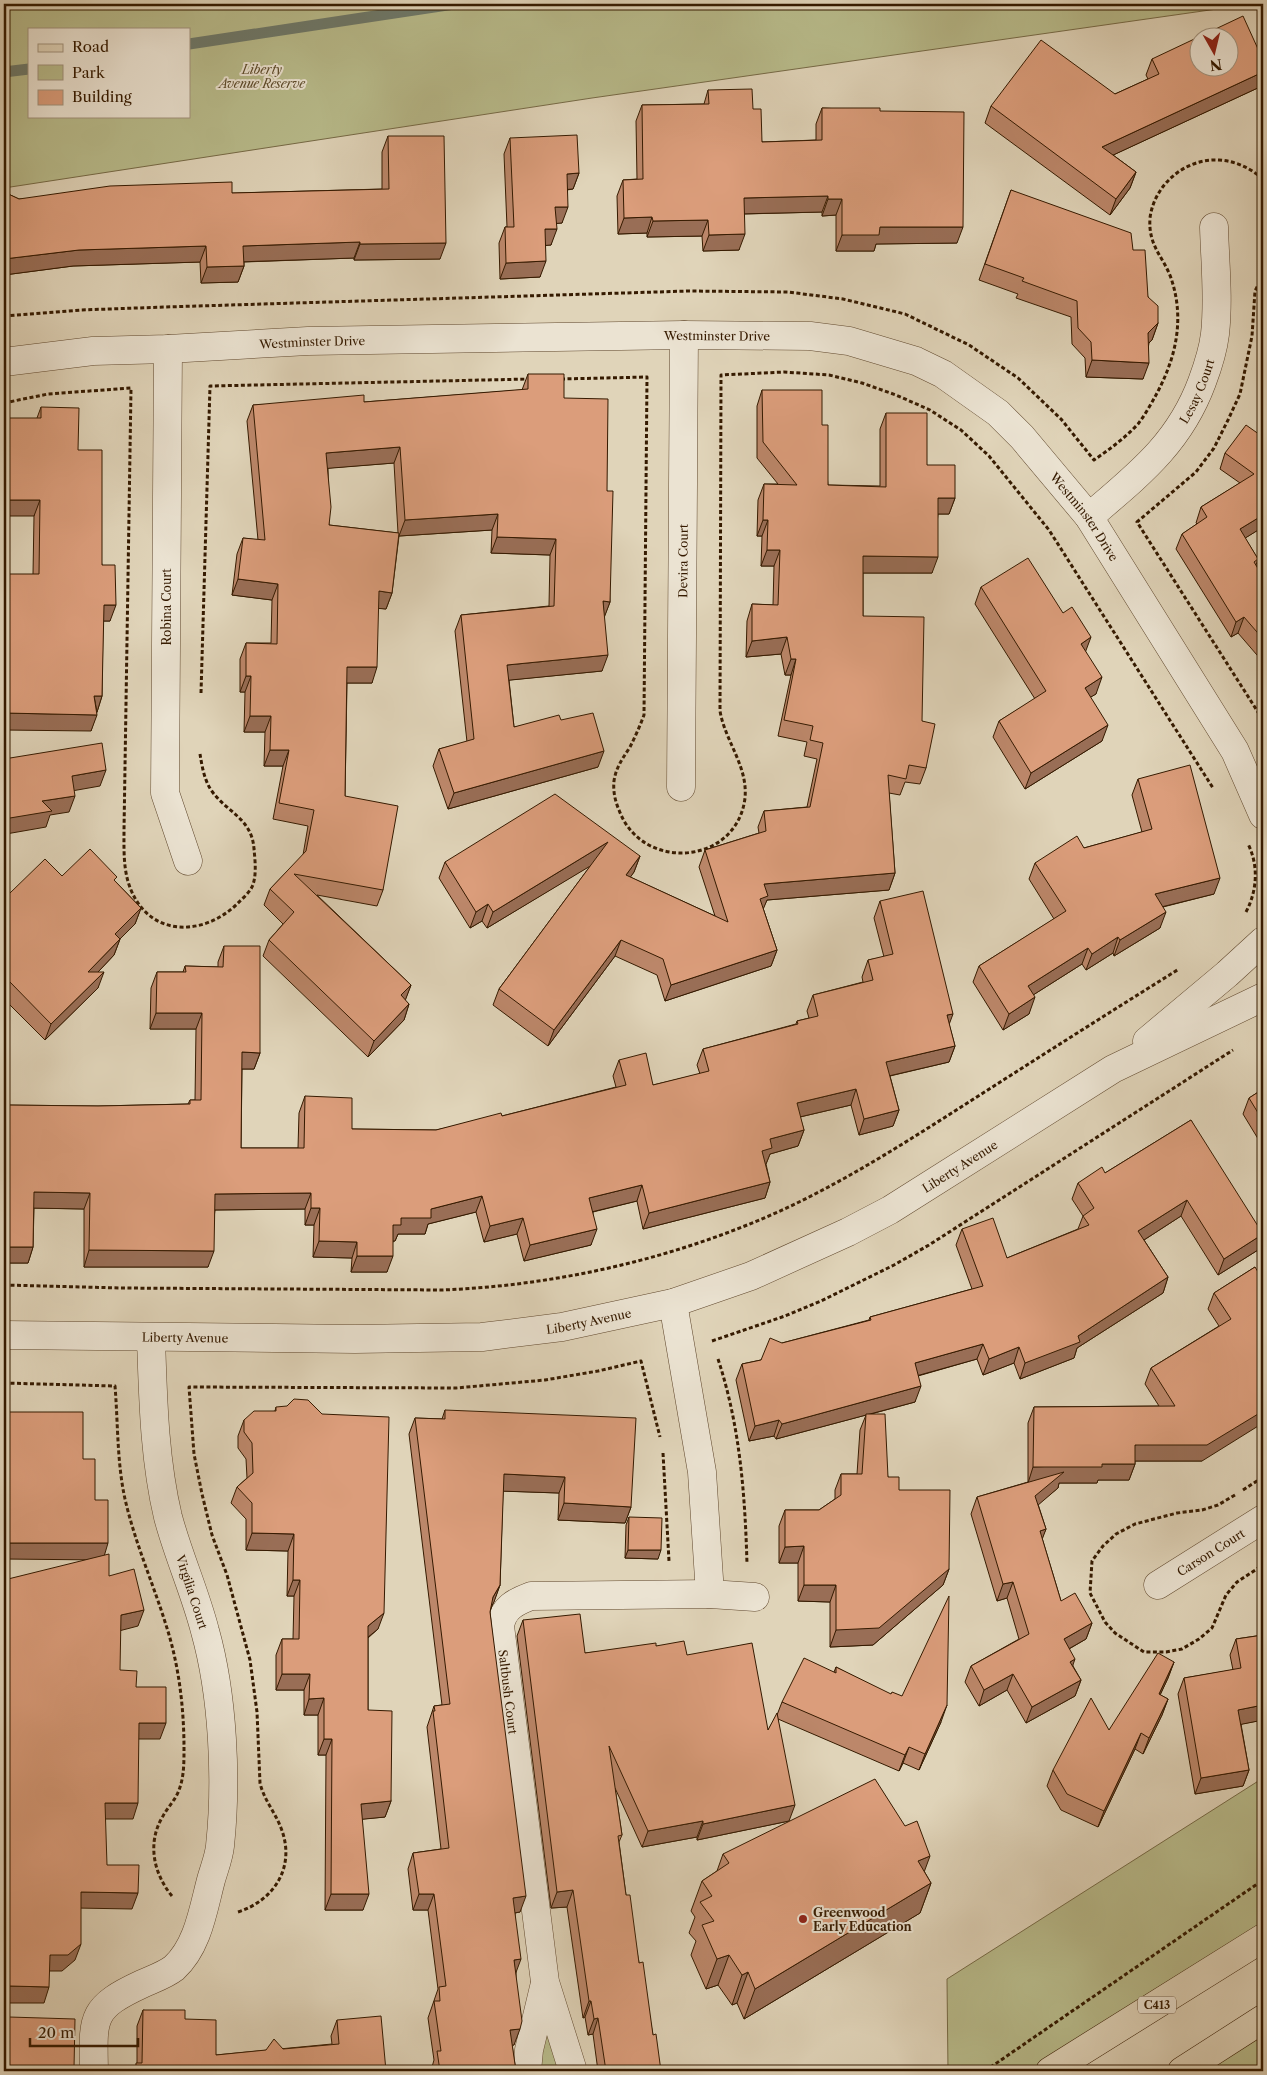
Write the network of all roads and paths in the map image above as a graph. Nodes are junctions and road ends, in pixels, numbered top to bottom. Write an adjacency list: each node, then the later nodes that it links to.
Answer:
1 (1263, 179): 13 (path)
2 (1214, 228): 14 (street, Lesay Court)
3 (684, 335): 4 (street, Westminster Drive); 14 (street, Westminster Drive); 19 (street, Devira Court)
4 (168, 349): 5 (street, Westminster Drive); 23 (street, Robina Court)
5 (4, 362)
6 (721, 375): 20 (path)
7 (647, 377): 9 (path)
8 (538, 379): 10 (path)
9 (558, 379)
10 (210, 386)
11 (131, 388): 12 (path)
12 (4, 403)
13 (1094, 460)
14 (1088, 517): 17 (street, Westminster Drive)
15 (1137, 522): 16 (path)
16 (1263, 720)
17 (1235, 751): 18 (street, Westminster Drive); 21 (street, Westminster Drive)
18 (1263, 783)
19 (682, 788)
20 (1215, 791)
21 (1263, 815)
22 (1245, 838): 24 (path)
23 (188, 861)
24 (1246, 914)
25 (1263, 941): 29 (street, Liberty Avenue)
26 (1180, 968): 30 (path)
27 (1263, 997): 29 (street, Liberty Avenue)
28 (1235, 1049): 34 (path)
29 (1113, 1069): 31 (street, Liberty Avenue)
30 (4, 1285)
31 (673, 1303): 33 (street, Liberty Avenue); 43 (street)
32 (4, 1335): 33 (street, Liberty Avenue)
33 (150, 1338): 50 (street, Virgilia Court)
34 (712, 1341)
35 (4, 1383): 36 (path)
36 (115, 1386)
37 (188, 1387): 38 (path)
38 (661, 1440)
39 (663, 1448): 41 (path)
40 (1263, 1519): 42 (street, Carson Court)
41 (669, 1562)
42 (1158, 1585)
43 (710, 1594): 44 (street, Saltbush Court); 47 (street, Saltbush Court)
44 (756, 1597)
45 (1263, 1880): 54 (path)
46 (1263, 1938): 55 (main road, C413)
47 (545, 1982): 52 (street, Saltbush Court); 53 (street, Saltbush Court)
48 (68, 2019): 50 (street)
49 (1263, 2019): 56 (main road)
50 (95, 2020): 51 (street)
51 (94, 2071)
52 (527, 2071)
53 (574, 2071)
54 (985, 2071)
55 (1050, 2071)
56 (1182, 2071)

